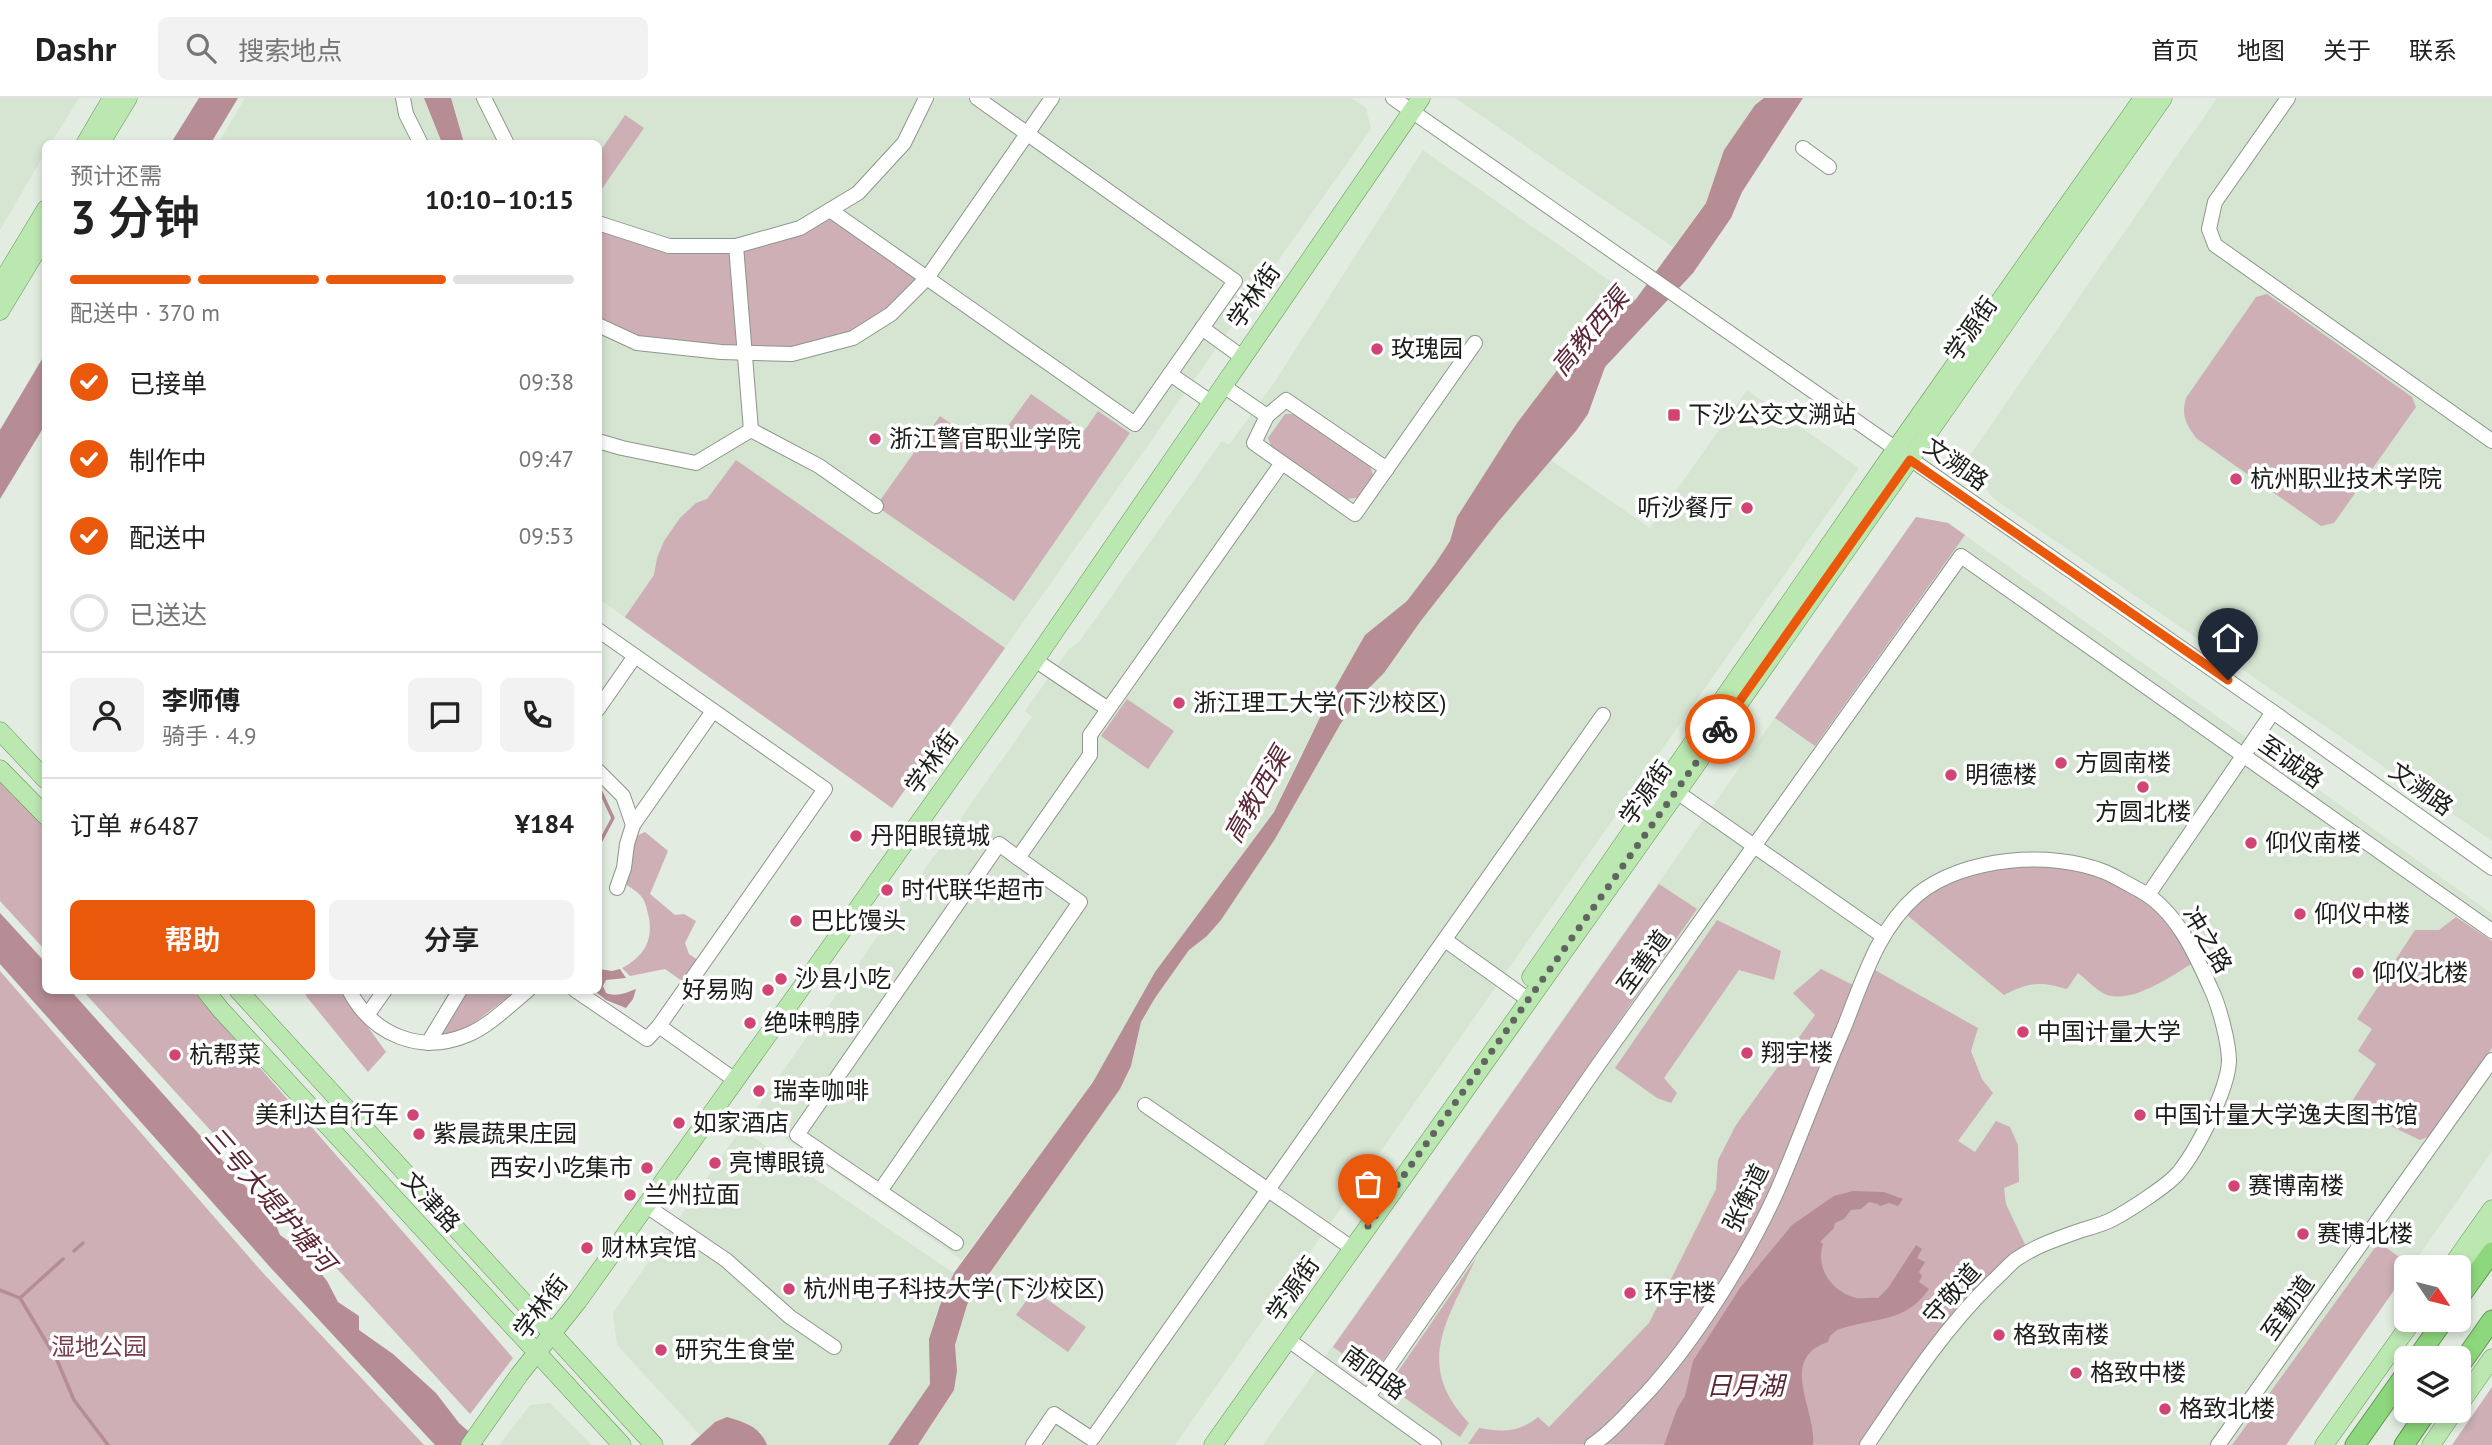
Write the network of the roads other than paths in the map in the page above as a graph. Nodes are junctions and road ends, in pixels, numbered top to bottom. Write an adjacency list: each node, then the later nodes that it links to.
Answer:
1 (113, 98): 14 (main road)
2 (128, 98): 15 (main road)
3 (403, 98): 16 (street)
4 (484, 98): 17 (street)
5 (926, 98): 20 (street)
6 (977, 98): 13 (street)
7 (1052, 98): 13 (street)
8 (1393, 98): 12 (street, 文溯路)
9 (2143, 98): 40 (main road, 学源街)
10 (2162, 98): 40 (main road, 学源街)
11 (2288, 98): 38 (street)
12 (1416, 105): 32 (main road, 学林街); 40 (street, 文溯路)
13 (1028, 133): 25 (street); 29 (street)
14 (87, 140)
15 (102, 140)
16 (419, 140)
17 (505, 140)
18 (1803, 148): 19 (street)
19 (1829, 167)
20 (830, 210): 24 (street); 25 (street)
21 (42, 216): 26 (main road)
22 (602, 226): 24 (street)
23 (42, 242): 27 (main road)
24 (736, 246): 31 (street)
25 (927, 278): 31 (street); 33 (street)
26 (0, 285)
27 (0, 312)
28 (602, 327): 31 (street)
29 (1202, 328): 32 (street); 33 (street)
30 (1475, 343): 42 (street)
31 (744, 352): 37 (street)
32 (1242, 357): 34 (main road, 学林街)
33 (1170, 374): 35 (street)
34 (1222, 385): 35 (main road, 学林街); 36 (street)
35 (1211, 402): 47 (main road, 学林街)
36 (1266, 416): 41 (street); 42 (street)
37 (751, 430): 39 (street); 43 (street)
38 (2492, 441)
39 (602, 442)
40 (1903, 455): 51 (street, 文溯路); 58 (main road, 学源街); 76 (main road, 学源街)
41 (1282, 463): 42 (street); 49 (street)
42 (1387, 469)
43 (876, 506)
44 (1961, 556): 54 (street, 至诚路); 61 (street, 至善道)
45 (602, 633): 46 (street)
46 (635, 656): 48 (street); 50 (street)
47 (1035, 660): 49 (street); 81 (main road, 学林街)
48 (602, 703)
49 (1108, 709): 62 (street)
50 (713, 711): 60 (street); 78 (street)
51 (2273, 712): 54 (street); 63 (street, 文溯路)
52 (1603, 715): 68 (street)
53 (0, 731): 57 (main road)
54 (2242, 756): 65 (street); 66 (street, 至诚路)
55 (0, 769): 59 (main road)
56 (602, 775): 60 (street)
57 (42, 776)
58 (1677, 792): 61 (street); 76 (main road, 学源街)
59 (42, 812)
60 (633, 825): 64 (street)
61 (1756, 846): 67 (street); 105 (street, 至善道)
62 (1018, 858): 84 (street); 84 (street)
63 (2492, 868)
64 (617, 888)
65 (2148, 895): 67 (street, 冲之路); 87 (street, 冲之路)
66 (2492, 931)
67 (1883, 936): 115 (street, 张衡道)
68 (1445, 940): 76 (street); 83 (street)
69 (208, 994): 101 (main road, 文津路)
70 (242, 994): 97 (main road, 文津路)
71 (352, 994): 77 (street)
72 (382, 994): 77 (street)
73 (458, 994): 79 (street)
74 (523, 994): 79 (street)
75 (581, 994): 78 (street)
76 (1524, 996): 90 (main road, 学源街)
77 (368, 1014): 79 (street)
78 (659, 1026): 81 (street)
79 (428, 1043)
80 (2492, 1060): 117 (street, 至勤道)
81 (735, 1080): 85 (main road, 学林街)
82 (1145, 1105): 83 (street)
83 (1268, 1189): 90 (street); 111 (street)
84 (880, 1191): 89 (street)
85 (645, 1205): 97 (main road, 学林街); 99 (street)
86 (2492, 1209): 92 (main road)
87 (2110, 1221): 116 (street, 守敬道)
88 (2492, 1226): 93 (main road)
89 (956, 1243)
90 (1349, 1246): 98 (main road, 学源街); 112 (main road, 学源街)
91 (2492, 1252): 94 (highway)
92 (2459, 1255)
93 (2471, 1266)
94 (2471, 1281)
95 (2492, 1320): 100 (highway)
96 (2404, 1332): 118 (main road)
97 (553, 1334): 101 (main road, 学林街); 110 (main road, 文津路)
98 (1287, 1339): 105 (street, 南阳路); 113 (main road, 学源街)
99 (834, 1347)
100 (2471, 1350)
101 (538, 1353): 108 (main road, 学林街); 109 (main road, 文津路)
102 (2492, 1358): 103 (main road)
103 (2471, 1388)
104 (2394, 1390): 119 (highway)
105 (1368, 1397): 114 (street, 南阳路)
106 (2419, 1423): 120 (highway)
107 (2446, 1423): 121 (main road)
108 (470, 1445)
109 (622, 1445)
110 (654, 1445)
111 (1033, 1445)
112 (1201, 1445)
113 (1213, 1445)
114 (1434, 1445)
115 (1592, 1445)
116 (1867, 1445)
117 (2218, 1445)
118 (2324, 1445)
119 (2355, 1445)
120 (2404, 1445)
121 (2431, 1445)

